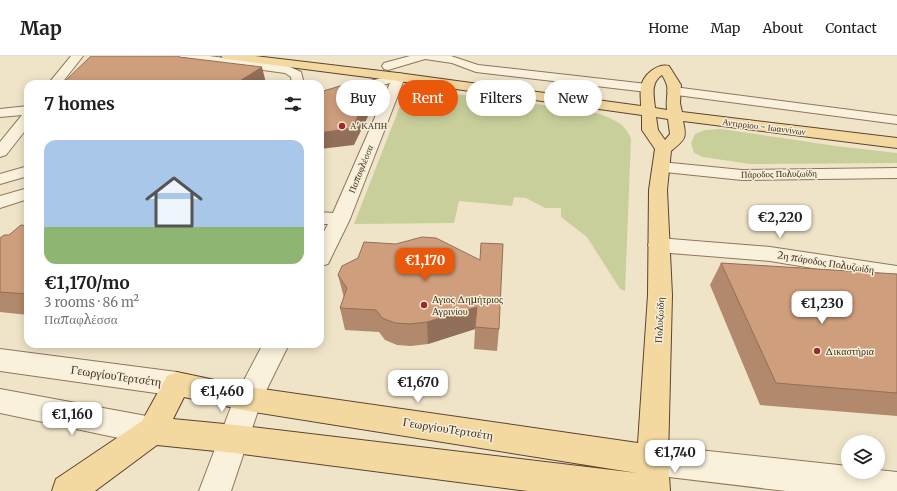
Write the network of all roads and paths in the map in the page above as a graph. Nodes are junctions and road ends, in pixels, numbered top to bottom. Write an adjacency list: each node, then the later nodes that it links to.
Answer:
1 (77, 56): 10 (street)
2 (183, 56): 11 (street)
3 (227, 56): 6 (main road, Αντιρρίου - Ιωαννίνων)
4 (422, 56): 9 (street)
5 (428, 56): 20 (street)
6 (298, 60): 8 (main road, Αντιρρίου - Ιωαννίνων); 9 (main road, Αντιρρίου - Ιωαννίνων); 12 (main road)
7 (664, 62): 20 (main road); 21 (main road)
8 (364, 73): 9 (main road, Αντιρρίου - Ιωαννίνων); 14 (street)
9 (395, 73): 13 (street); 18 (street, Παπαφλέσσα); 20 (main road, Αντιρρίου - Ιωαννίνων)
10 (57, 80)
11 (298, 80)
12 (318, 80)
13 (377, 80)
14 (335, 81)
15 (324, 85): 16 (street)
16 (336, 88)
17 (336, 95): 19 (street)
18 (391, 96): 38 (street, Παπαφλέσσα)
19 (324, 99)
20 (648, 100): 21 (main road, Αντιρρίου - Ιωαννίνων); 29 (main road)
21 (674, 103): 24 (street); 26 (main road, Αντιρρίου - Ιωαννίνων); 27 (main road, Αντιρρίου - Ιωαννίνων); 29 (main road)
22 (24, 110): 23 (street)
23 (0, 113)
24 (897, 120)
25 (24, 122): 28 (street)
26 (897, 129)
27 (897, 143)
28 (0, 152)
29 (662, 158): 33 (street, Πάροδος Πολυζωίδη); 39 (main road, Πολυζωίδη)
30 (24, 161): 31 (street)
31 (0, 164)
32 (24, 172): 34 (street)
33 (897, 173)
34 (0, 179)
35 (18, 196): 36 (street)
36 (0, 202)
37 (324, 218): 38 (street)
38 (340, 219): 40 (street, Παπαφλέσσα)
39 (658, 246): 41 (street, 2η πάροδος Πολυζωίδη); 49 (main road, Πολυζωίδη)
40 (324, 251)
41 (897, 274)
42 (274, 348): 45 (street)
43 (0, 360): 44 (street, ΓεωργίουΤερτσέτη)
44 (177, 384): 45 (main road, ΓεωργίουΤερτσέτη); 47 (main road)
45 (248, 399): 48 (street); 49 (main road, ΓεωργίουΤερτσέτη)
46 (0, 401): 47 (street, ΓεωργίουΤερτσέτη)
47 (152, 431): 48 (main road, ΓεωργίουΤερτσέτη); 51 (main road)
48 (235, 439): 49 (main road, ΓεωργίουΤερτσέτη); 52 (street)
49 (654, 481): 50 (street, ΓεωργίουΤερτσέτη)
50 (897, 488)
51 (68, 491)
52 (215, 491)

